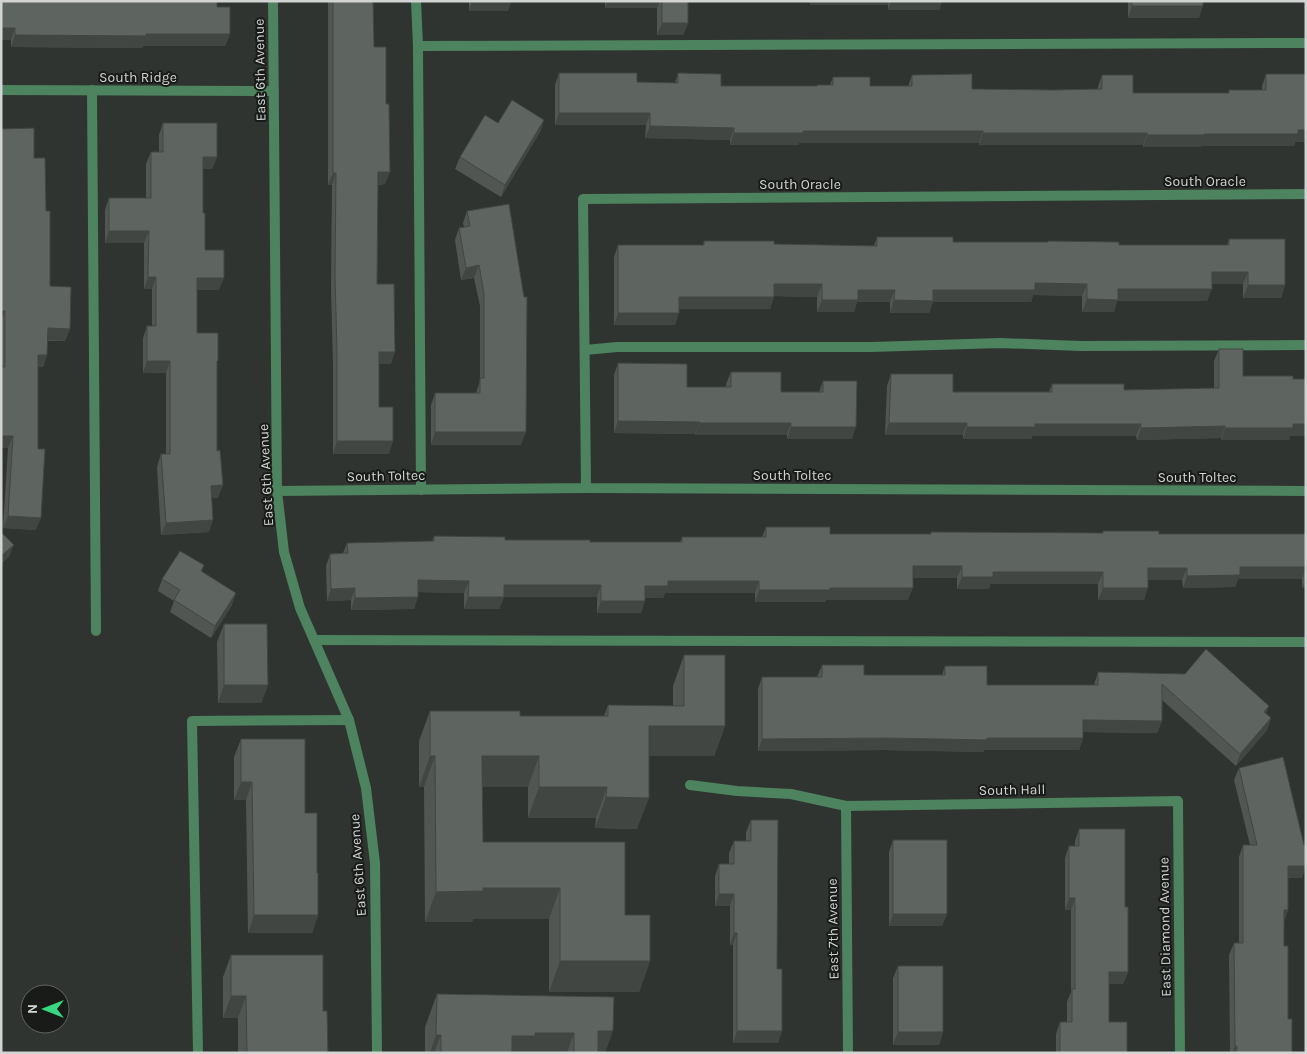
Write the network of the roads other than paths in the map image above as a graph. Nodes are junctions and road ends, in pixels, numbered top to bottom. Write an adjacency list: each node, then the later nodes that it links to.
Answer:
1 (273, 1): 7 (street, East 6th Avenue)
2 (416, 1): 4 (street)
3 (1306, 43): 4 (street)
4 (418, 46): 12 (street)
5 (1, 90): 6 (street, South Ridge)
6 (92, 90): 7 (street, South Ridge); 15 (street)
7 (274, 91): 13 (street, East 6th Avenue)
8 (1306, 194): 10 (street, South Oracle)
9 (1306, 346): 10 (street)
10 (585, 350): 11 (street, South Oracle)
11 (586, 488): 12 (street, South Toltec); 14 (street, South Toltec)
12 (421, 490): 13 (street, South Toltec)
13 (277, 491): 16 (street, East 6th Avenue)
14 (1306, 491)
15 (96, 631)
16 (314, 640): 17 (street); 18 (street, East 6th Avenue)
17 (1306, 642)
18 (349, 720): 22 (street); 23 (street, East 6th Avenue)
19 (690, 785): 21 (street, South Hall)
20 (1178, 801): 21 (street, South Hall); 25 (street, East Diamond Avenue)
21 (846, 806): 24 (street, East 7th Avenue)
22 (198, 1053)
23 (377, 1053)
24 (848, 1053)
25 (1180, 1053)

